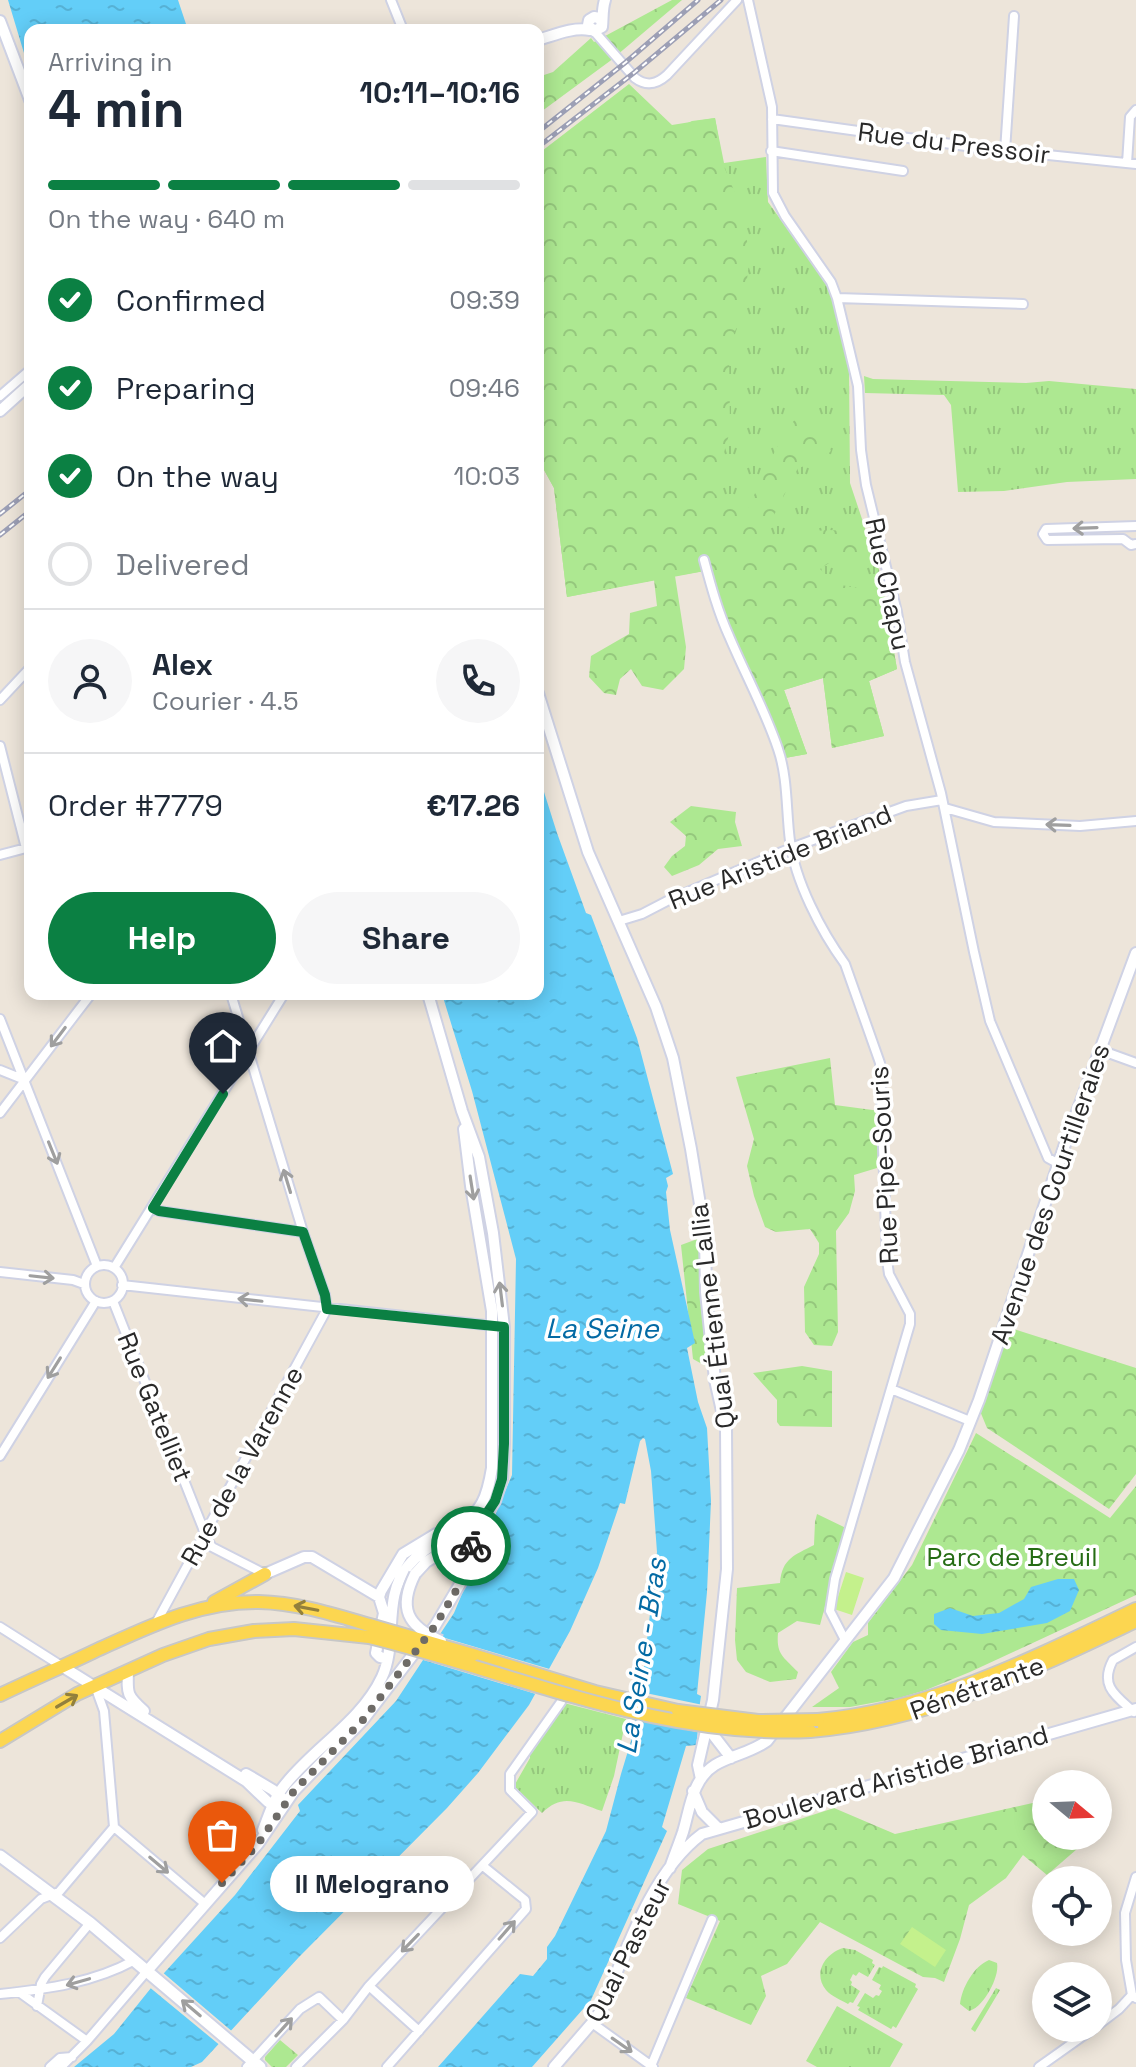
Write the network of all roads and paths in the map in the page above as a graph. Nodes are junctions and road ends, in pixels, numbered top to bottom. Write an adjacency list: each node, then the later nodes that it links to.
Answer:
1 (391, 0): 7 (street)
2 (603, 0): 8 (street)
3 (737, 0): 8 (street)
4 (748, 0): 12 (street, Rue Chapu)
5 (1014, 16): 14 (street)
6 (0, 21): 10 (street)
7 (401, 24)
8 (595, 25): 9 (street)
9 (544, 38)
10 (24, 84)
11 (1136, 110): 15 (street)
12 (772, 119): 13 (street, Rue Chapu); 14 (street, Rue du Pressoir)
13 (771, 151): 16 (street); 17 (street, Rue Chapu)
14 (1005, 151): 15 (street, Rue du Pressoir)
15 (1132, 164)
16 (903, 171)
17 (837, 298): 18 (street); 30 (street, Rue Chapu)
18 (1023, 304)
19 (24, 375): 21 (street)
20 (24, 390): 22 (street)
21 (0, 396)
22 (0, 411)
23 (1136, 526): 24 (street, one-way to 24)
24 (1136, 544)
25 (704, 560): 34 (street, Rue Pipe-Souris)
26 (24, 674): 27 (street)
27 (0, 700)
28 (544, 712): 36 (street, Quai Étienne Lallia)
29 (0, 746): 32 (street)
30 (943, 804): 31 (street, Rue Aristide Briand, one-way to 30); 34 (street, Rue Aristide Briand); 50 (street, Rue Chapu)
31 (1136, 821)
32 (24, 833)
33 (24, 848): 35 (street)
34 (791, 848): 36 (street, Rue Aristide Briand); 63 (street, Rue Pipe-Souris)
35 (0, 855)
36 (619, 921): 88 (street, Quai Étienne Lallia)
37 (1136, 953): 43 (street, Avenue des Courtilleraies)
38 (86, 1000): 47 (street, one-way to 47)
39 (233, 1000): 44 (street)
40 (280, 1000): 44 (street)
41 (430, 1000): 48 (street)
42 (0, 1019): 47 (street)
43 (1100, 1050): 45 (street); 50 (street, Avenue des Courtilleraies)
44 (249, 1052): 51 (street); 52 (street, one-way to 44)
45 (1136, 1063)
46 (0, 1070): 47 (street)
47 (25, 1080): 49 (street); 53 (street, one-way to 53)
48 (462, 1111): 61 (street, one-way to 61); 62 (street, one-way to 48)
49 (0, 1113)
50 (1059, 1164): 64 (street, Avenue des Courtilleraies)
51 (153, 1208): 52 (street); 54 (street)
52 (303, 1232): 60 (street)
53 (97, 1266): 54 (street); 56 (street)
54 (114, 1268): 57 (street)
55 (0, 1272): 56 (street, one-way to 56)
56 (84, 1284): 58 (street)
57 (122, 1285): 59 (street); 60 (street, one-way to 57)
58 (96, 1301): 59 (street); 65 (street, one-way to 65)
59 (113, 1301): 68 (street, Rue Gatelliet)
60 (327, 1309): 61 (street); 68 (street, Rue de la Varenne)
61 (492, 1326): 62 (street); 66 (street)
62 (504, 1327): 67 (street)
63 (891, 1389): 64 (street); 77 (street, Rue Pipe-Souris)
64 (970, 1421): 77 (street, Avenue des Courtilleraies)
65 (0, 1456)
66 (489, 1485): 70 (street); 80 (street)
67 (475, 1531): 79 (street, bridge); 81 (street)
68 (206, 1533): 69 (street, Rue Gatelliet); 74 (street, Rue de la Varenne)
69 (265, 1574): 70 (street); 71 (main road)
70 (379, 1597): 80 (street)
71 (204, 1607): 74 (main road); 76 (main road, one-way to 71)
72 (1136, 1609): 89 (main road, Pénétrante)
73 (1136, 1621): 89 (main road, Pénétrante)
74 (156, 1623): 82 (main road)
75 (0, 1627): 82 (street)
76 (371, 1631): 79 (main road, bridge); 83 (main road); 89 (main road, bridge)
77 (845, 1640): 92 (street, Avenue des Courtilleraies)
78 (1136, 1647): 87 (street)
79 (473, 1655): 89 (main road, bridge)
80 (387, 1659): 81 (street); 96 (street)
81 (406, 1665): 96 (street)
82 (63, 1667): 84 (street); 85 (main road)
83 (128, 1672): 84 (main road); 96 (street)
84 (95, 1686): 90 (main road, one-way to 84); 96 (street); 97 (street)
85 (0, 1695)
86 (561, 1702): 100 (street)
87 (1135, 1711): 98 (street, Boulevard Aristide Briand)
88 (709, 1722): 91 (street, Quai Étienne Lallia); 92 (street)
89 (814, 1725)
90 (0, 1741)
91 (702, 1746): 93 (street); 94 (street, Quai Étienne Lallia)
92 (731, 1758): 93 (street, Avenue des Courtilleraies)
93 (718, 1764): 94 (street, Avenue des Courtilleraies)
94 (701, 1779): 95 (street, Avenue des Courtilleraies)
95 (693, 1791): 98 (street); 101 (street)
96 (280, 1802): 104 (street)
97 (114, 1827): 103 (street); 104 (street, one-way to 104)
98 (718, 1828): 101 (street, Boulevard Aristide Briand)
99 (0, 1856): 103 (main road)
100 (483, 1866): 110 (street, one-way to 110); 119 (street, one-way to 100)
101 (670, 1868): 118 (street, Quai Pasteur)
102 (1136, 1877): 114 (street)
103 (51, 1894): 106 (main road); 107 (street)
104 (204, 1903): 109 (street)
105 (712, 1920): 124 (street)
106 (90, 1923): 108 (main road); 111 (street)
107 (0, 1938)
108 (135, 1960): 109 (main road); 111 (street, one-way to 111)
109 (150, 1974): 120 (street); 123 (main road, one-way to 109)
110 (369, 1986): 117 (street); 119 (street)
111 (41, 1989): 112 (street); 115 (street)
112 (18, 1992): 113 (street); 115 (street)
113 (0, 1994)
114 (1134, 1997): 116 (street)
115 (37, 2006): 120 (street)
116 (1112, 2014)
117 (343, 2020): 123 (street, one-way to 117); 127 (street)
118 (592, 2023): 124 (street, one-way to 124); 129 (street, Quai Pasteur)
119 (419, 2031): 128 (street)
120 (87, 2041): 122 (street)
121 (1075, 2042): 130 (street)
122 (73, 2057): 125 (street); 126 (street)
123 (253, 2065)
124 (652, 2066)
125 (50, 2067)
126 (61, 2067)
127 (296, 2067)
128 (387, 2067)
129 (554, 2067)
130 (1039, 2067)

